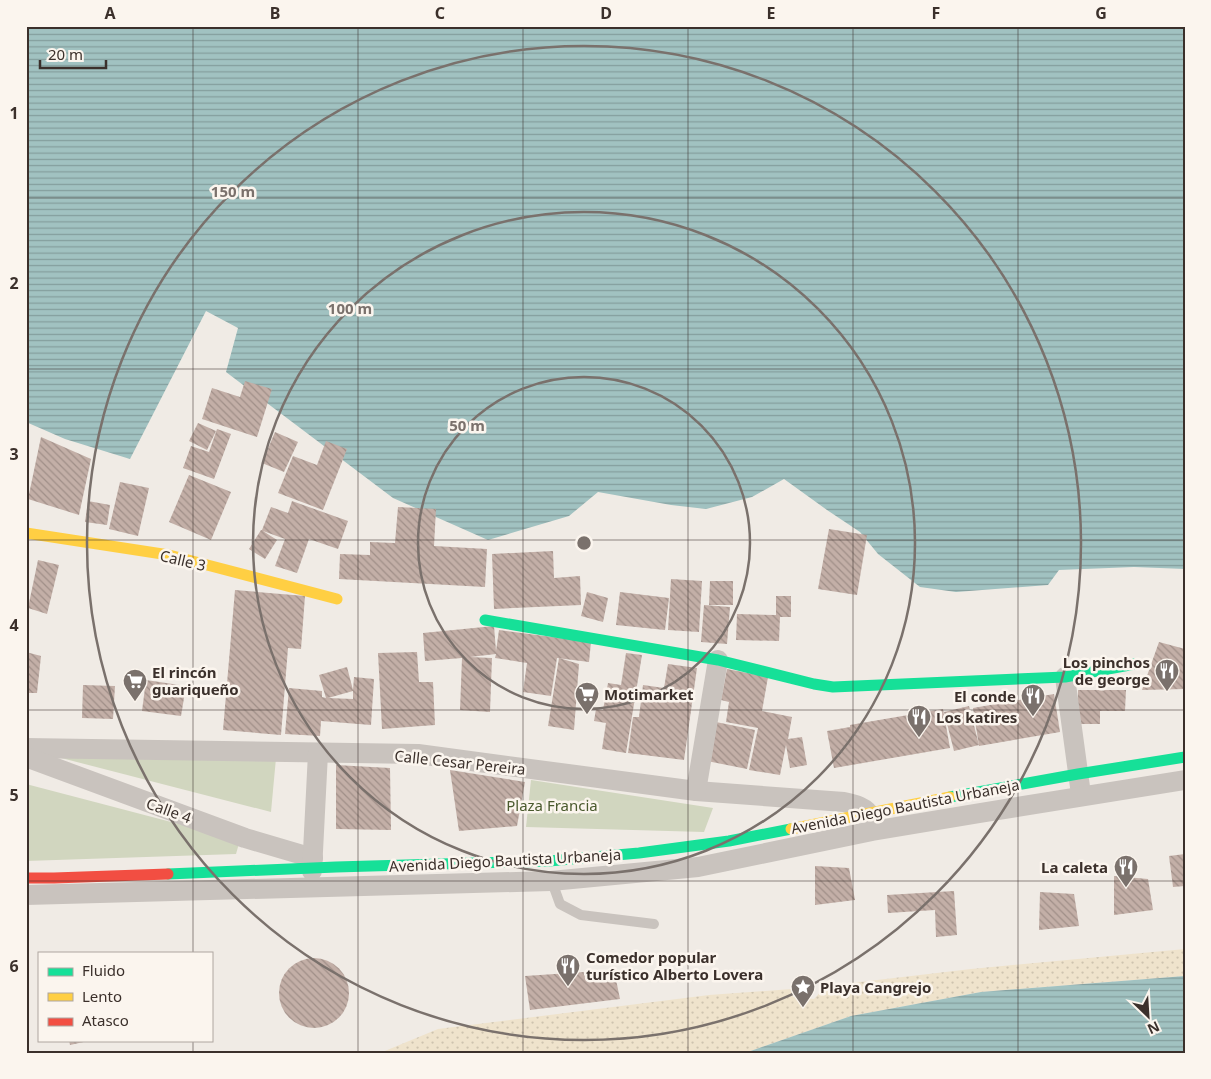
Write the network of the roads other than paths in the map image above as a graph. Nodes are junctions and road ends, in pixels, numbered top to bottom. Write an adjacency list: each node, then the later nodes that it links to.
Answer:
1 (26, 533): 2 (street, Calle 3)
2 (337, 599)
3 (485, 620): 4 (street)
4 (718, 660): 6 (street); 13 (street)
5 (1135, 664): 6 (street)
6 (1065, 677): 11 (street)
7 (26, 748): 8 (street, Calle Cesar Pereira)
8 (318, 753): 13 (street, Calle Cesar Pereira); 18 (street)
9 (1185, 757): 11 (street, Avenida Diego Bautista Urbaneja)
10 (26, 758): 16 (street, Calle 4)
11 (1078, 774): 14 (street); 15 (street, Avenida Diego Bautista Urbaneja)
12 (1185, 780): 14 (street, Avenida Diego Bautista Urbaneja)
13 (696, 791): 15 (street, Calle Cesar Pereira)
14 (1081, 796): 15 (street, Avenida Diego Bautista Urbaneja)
15 (873, 822): 17 (street, Avenida Diego Bautista Urbaneja); 21 (street, Avenida Diego Bautista Urbaneja)
16 (245, 838): 18 (street, Calle 4); 19 (street)
17 (549, 861): 18 (street, Avenida Diego Bautista Urbaneja); 21 (lane)
18 (312, 871): 19 (street, Avenida Diego Bautista Urbaneja); 21 (street, Avenida Diego Bautista Urbaneja); 22 (street, Avenida Diego Bautista Urbaneja)
19 (227, 872): 20 (street, Avenida Diego Bautista Urbaneja)
20 (26, 878)
21 (551, 881): 23 (lane)
22 (26, 895)
23 (654, 924)

